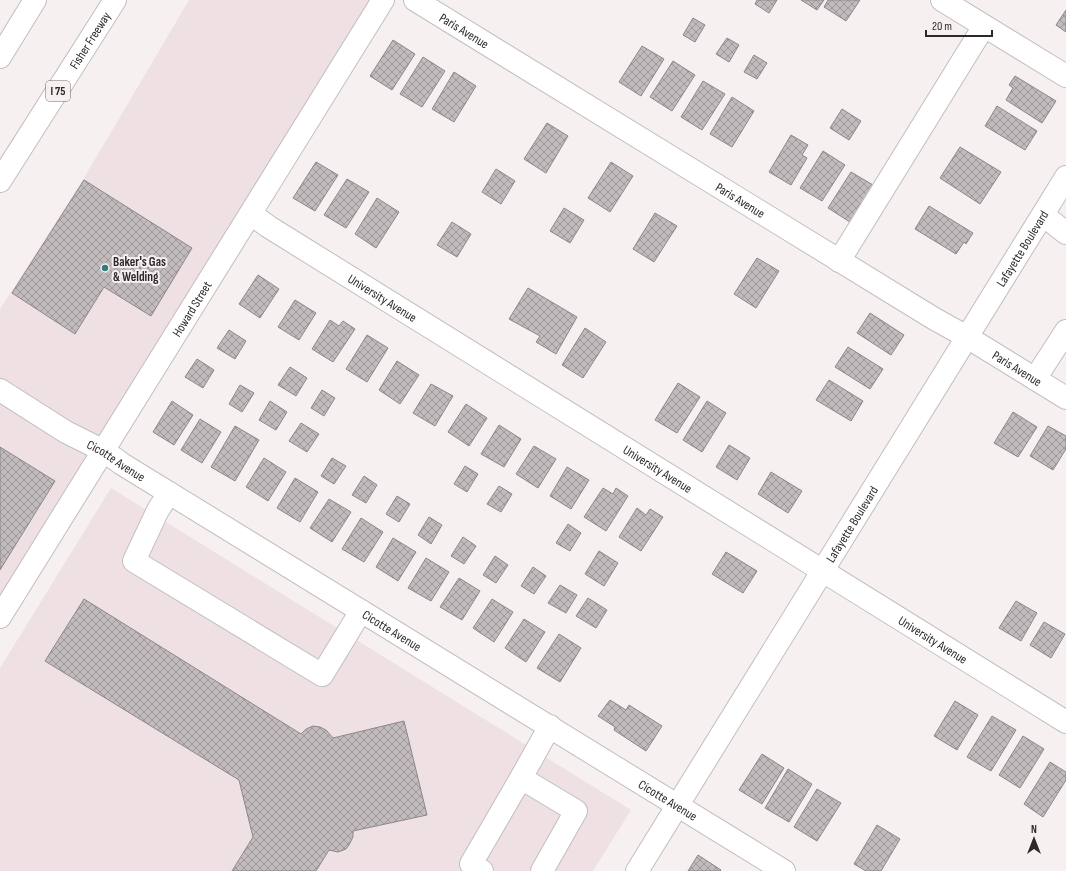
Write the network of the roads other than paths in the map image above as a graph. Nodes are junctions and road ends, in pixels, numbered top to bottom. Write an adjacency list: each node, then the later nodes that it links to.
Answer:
1 (35, 0): 7 (main road)
2 (115, 0): 10 (main road, Fisher Freeway / I 75)
3 (383, 0): 11 (main road, Howard Street)
4 (415, 0): 14 (main road, Paris Avenue)
5 (942, 0): 6 (main road)
6 (984, 26): 8 (main road); 14 (main road)
7 (0, 57)
8 (1066, 76)
9 (1066, 177): 12 (main road, Lafayette Boulevard)
10 (0, 181)
11 (251, 214): 20 (main road, Howard Street); 22 (main road, University Avenue)
12 (1043, 215): 13 (main road); 16 (main road, Lafayette Boulevard)
13 (1066, 233)
14 (839, 260): 16 (main road, Paris Avenue)
15 (1066, 331): 17 (main road)
16 (967, 337): 17 (main road, Paris Avenue); 22 (main road, Lafayette Boulevard)
17 (1036, 379): 19 (main road, Paris Avenue)
18 (0, 390): 20 (main road, Cicotte Avenue)
19 (1066, 398)
20 (104, 451): 21 (main road, Cicotte Avenue); 24 (main road, Howard Street)
21 (169, 493): 23 (main road, Cicotte Avenue); 23 (main road)
22 (822, 572): 25 (main road, University Avenue); 28 (main road, Lafayette Boulevard)
23 (361, 611): 26 (main road, Cicotte Avenue)
24 (0, 617)
25 (1066, 722)
26 (550, 726): 27 (main road); 28 (main road, Cicotte Avenue)
27 (521, 778): 29 (main road); 30 (main road)
28 (678, 805): 31 (main road, Lafayette Boulevard); 32 (main road, Cicotte Avenue)
29 (482, 871)
30 (542, 871)
31 (636, 871)
32 (784, 871)

